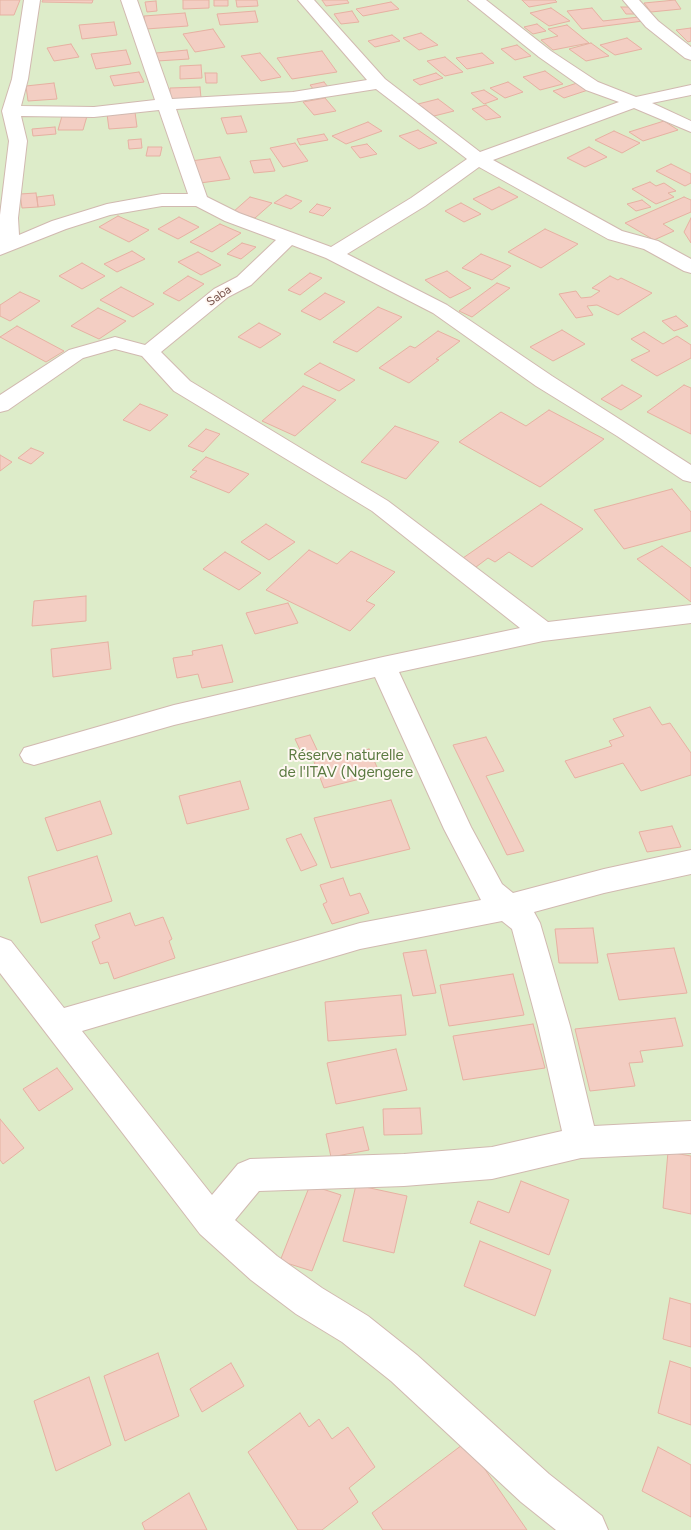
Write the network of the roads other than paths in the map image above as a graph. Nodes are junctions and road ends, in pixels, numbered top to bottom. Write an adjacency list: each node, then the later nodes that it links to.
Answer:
1 (32, 0): 11 (street)
2 (129, 0): 10 (street)
3 (306, 0): 7 (street)
4 (476, 0): 9 (street)
5 (631, 0): 6 (street)
6 (691, 55)
7 (379, 83): 10 (street); 15 (street)
8 (691, 90): 9 (street)
9 (635, 102): 12 (street); 15 (street)
10 (164, 104): 11 (street); 16 (street)
11 (11, 111): 13 (street)
12 (691, 127)
13 (18, 141): 14 (street); 17 (street)
14 (0, 142)
15 (478, 159): 20 (street); 21 (street)
16 (200, 200): 18 (street); 19 (street)
17 (5, 219): 19 (street)
18 (287, 238): 20 (street); 22 (street, Saba)
19 (5, 246)
20 (333, 254): 24 (street)
21 (691, 267)
22 (149, 352): 23 (street); 26 (street)
23 (0, 405)
24 (691, 475)
25 (691, 614): 26 (street)
26 (543, 632): 27 (street)
27 (383, 666): 28 (street); 30 (street)
28 (34, 755)
29 (691, 862): 30 (street)
30 (508, 907): 32 (street); 34 (street)
31 (0, 950): 32 (street)
32 (58, 1024): 35 (street)
33 (691, 1137): 34 (street)
34 (581, 1142): 35 (street)
35 (212, 1222): 36 (street)
36 (588, 1530)

